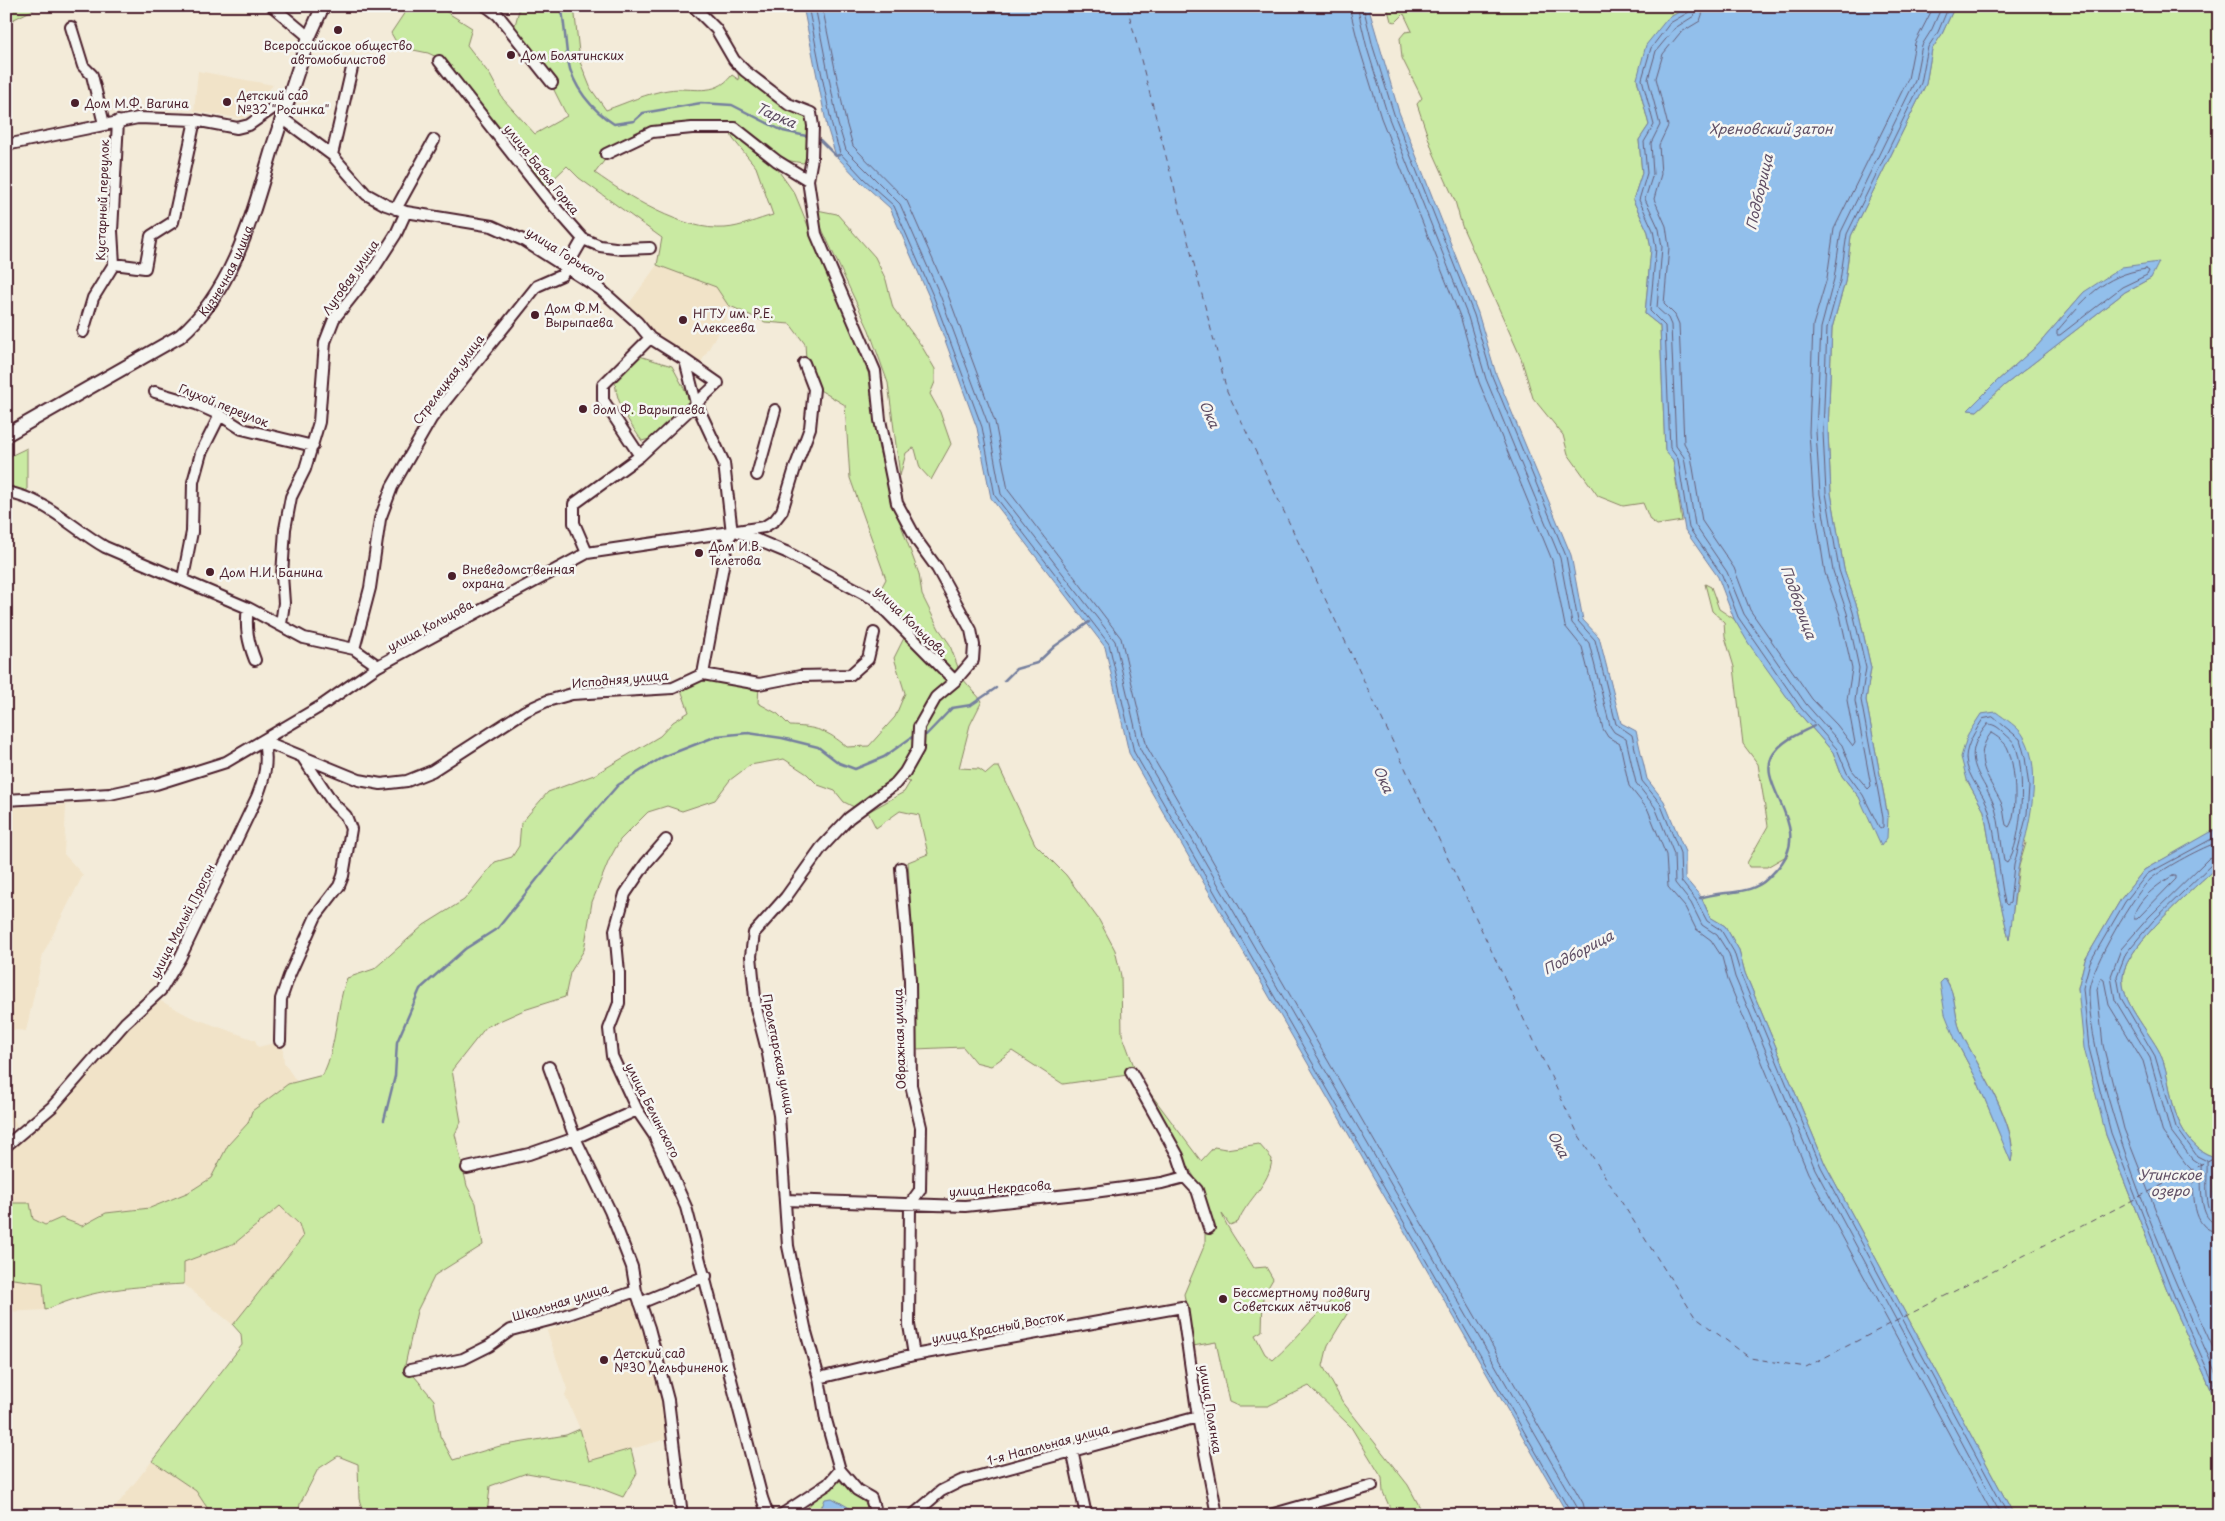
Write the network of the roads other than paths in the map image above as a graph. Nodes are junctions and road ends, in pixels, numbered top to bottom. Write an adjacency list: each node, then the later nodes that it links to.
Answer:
1 (272, 6): 6 (street)
2 (323, 6): 6 (main road, Кузнечная улица)
3 (486, 6): 9 (street)
4 (693, 6): 19 (street)
5 (71, 27): 14 (street)
6 (309, 37): 10 (main road, Кузнечная улица)
7 (439, 61): 21 (street, улица Бабья Горка)
8 (352, 68): 18 (street)
9 (552, 83)
10 (289, 97): 11 (main road, Кузнечная улица); 12 (street)
11 (282, 118): 18 (street, улица Горького); 33 (main road, Кузнечная улица)
12 (195, 120): 13 (street); 23 (street)
13 (118, 121): 14 (street); 23 (street, Кустарный переулок)
14 (104, 124): 16 (street)
15 (434, 140): 20 (street, Луговая улица)
16 (6, 145)
17 (606, 154): 19 (street)
18 (332, 155): 20 (street, улица Горького)
19 (808, 180): 48 (street, Пролетарская улица)
20 (401, 210): 24 (street, улица Горького); 34 (street, Луговая улица)
21 (584, 239): 22 (street, улица Бабья Горка); 24 (street, Стрелецкая улица)
22 (650, 248)
23 (114, 264): 25 (street, Кустарный переулок)
24 (568, 268): 26 (street, улица Горького); 44 (street, Стрелецкая улица)
25 (83, 332)
26 (650, 338): 27 (street, улица Горького); 35 (street)
27 (685, 360): 30 (street); 30 (street, улица Горького)
28 (804, 363): 38 (street, улица Кольцова)
29 (155, 392): 32 (street, Глухой переулок)
30 (696, 403): 35 (street); 38 (street)
31 (775, 410): 36 (street)
32 (220, 415): 34 (street, Глухой переулок); 40 (street)
33 (6, 435)
34 (313, 446): 42 (street, Луговая улица)
35 (640, 456): 39 (street)
36 (757, 475)
37 (6, 492): 40 (street)
38 (735, 533): 39 (street, улица Кольцова); 47 (street); 48 (street, улица Кольцова)
39 (586, 553): 46 (street, улица Кольцова)
40 (183, 578): 41 (street)
41 (248, 608): 42 (street); 45 (street)
42 (281, 624): 44 (street)
43 (874, 633): 47 (street)
44 (354, 649): 46 (street)
45 (255, 660)
46 (378, 666): 49 (street, улица Кольцова)
47 (703, 674): 50 (street, Исподняя улица)
48 (955, 681): 62 (street, Пролетарская улица)
49 (264, 741): 50 (street, Исподняя улица); 51 (street, улица Кольцова); 59 (street, улица Малый Прогон)
50 (303, 758): 54 (street)
51 (6, 800)
52 (666, 840): 57 (street, улица Белинского)
53 (901, 868): 63 (street, Овражная улица)
54 (280, 1040)
55 (549, 1067): 58 (street)
56 (1131, 1072): 61 (street)
57 (638, 1110): 58 (street); 65 (street, улица Белинского)
58 (576, 1138): 60 (street); 66 (street)
59 (6, 1146)
60 (467, 1168)
61 (1185, 1177): 63 (street, улица Некрасова); 64 (street)
62 (785, 1200): 63 (street, улица Некрасова); 71 (street, Пролетарская улица)
63 (910, 1204): 69 (street)
64 (1210, 1228)
65 (706, 1276): 67 (street); 78 (street, улица Белинского)
66 (636, 1291): 67 (street); 70 (street, Школьная улица)
67 (640, 1303): 77 (street)
68 (1182, 1307): 69 (street, улица Красный Восток); 72 (street, улица Полянка)
69 (914, 1355): 71 (street, улица Красный Восток)
70 (410, 1370)
71 (819, 1378): 74 (street, Пролетарская улица)
72 (1198, 1418): 73 (street, 1-я Напольная улица); 82 (street, улица Полянка)
73 (1072, 1450): 76 (street, 1-я Напольная улица); 81 (street)
74 (840, 1470): 79 (street); 80 (street)
75 (1372, 1486): 83 (street)
76 (919, 1514)
77 (682, 1515)
78 (768, 1515)
79 (781, 1515)
80 (876, 1515)
81 (1086, 1515)
82 (1217, 1515)
83 (1270, 1515)

